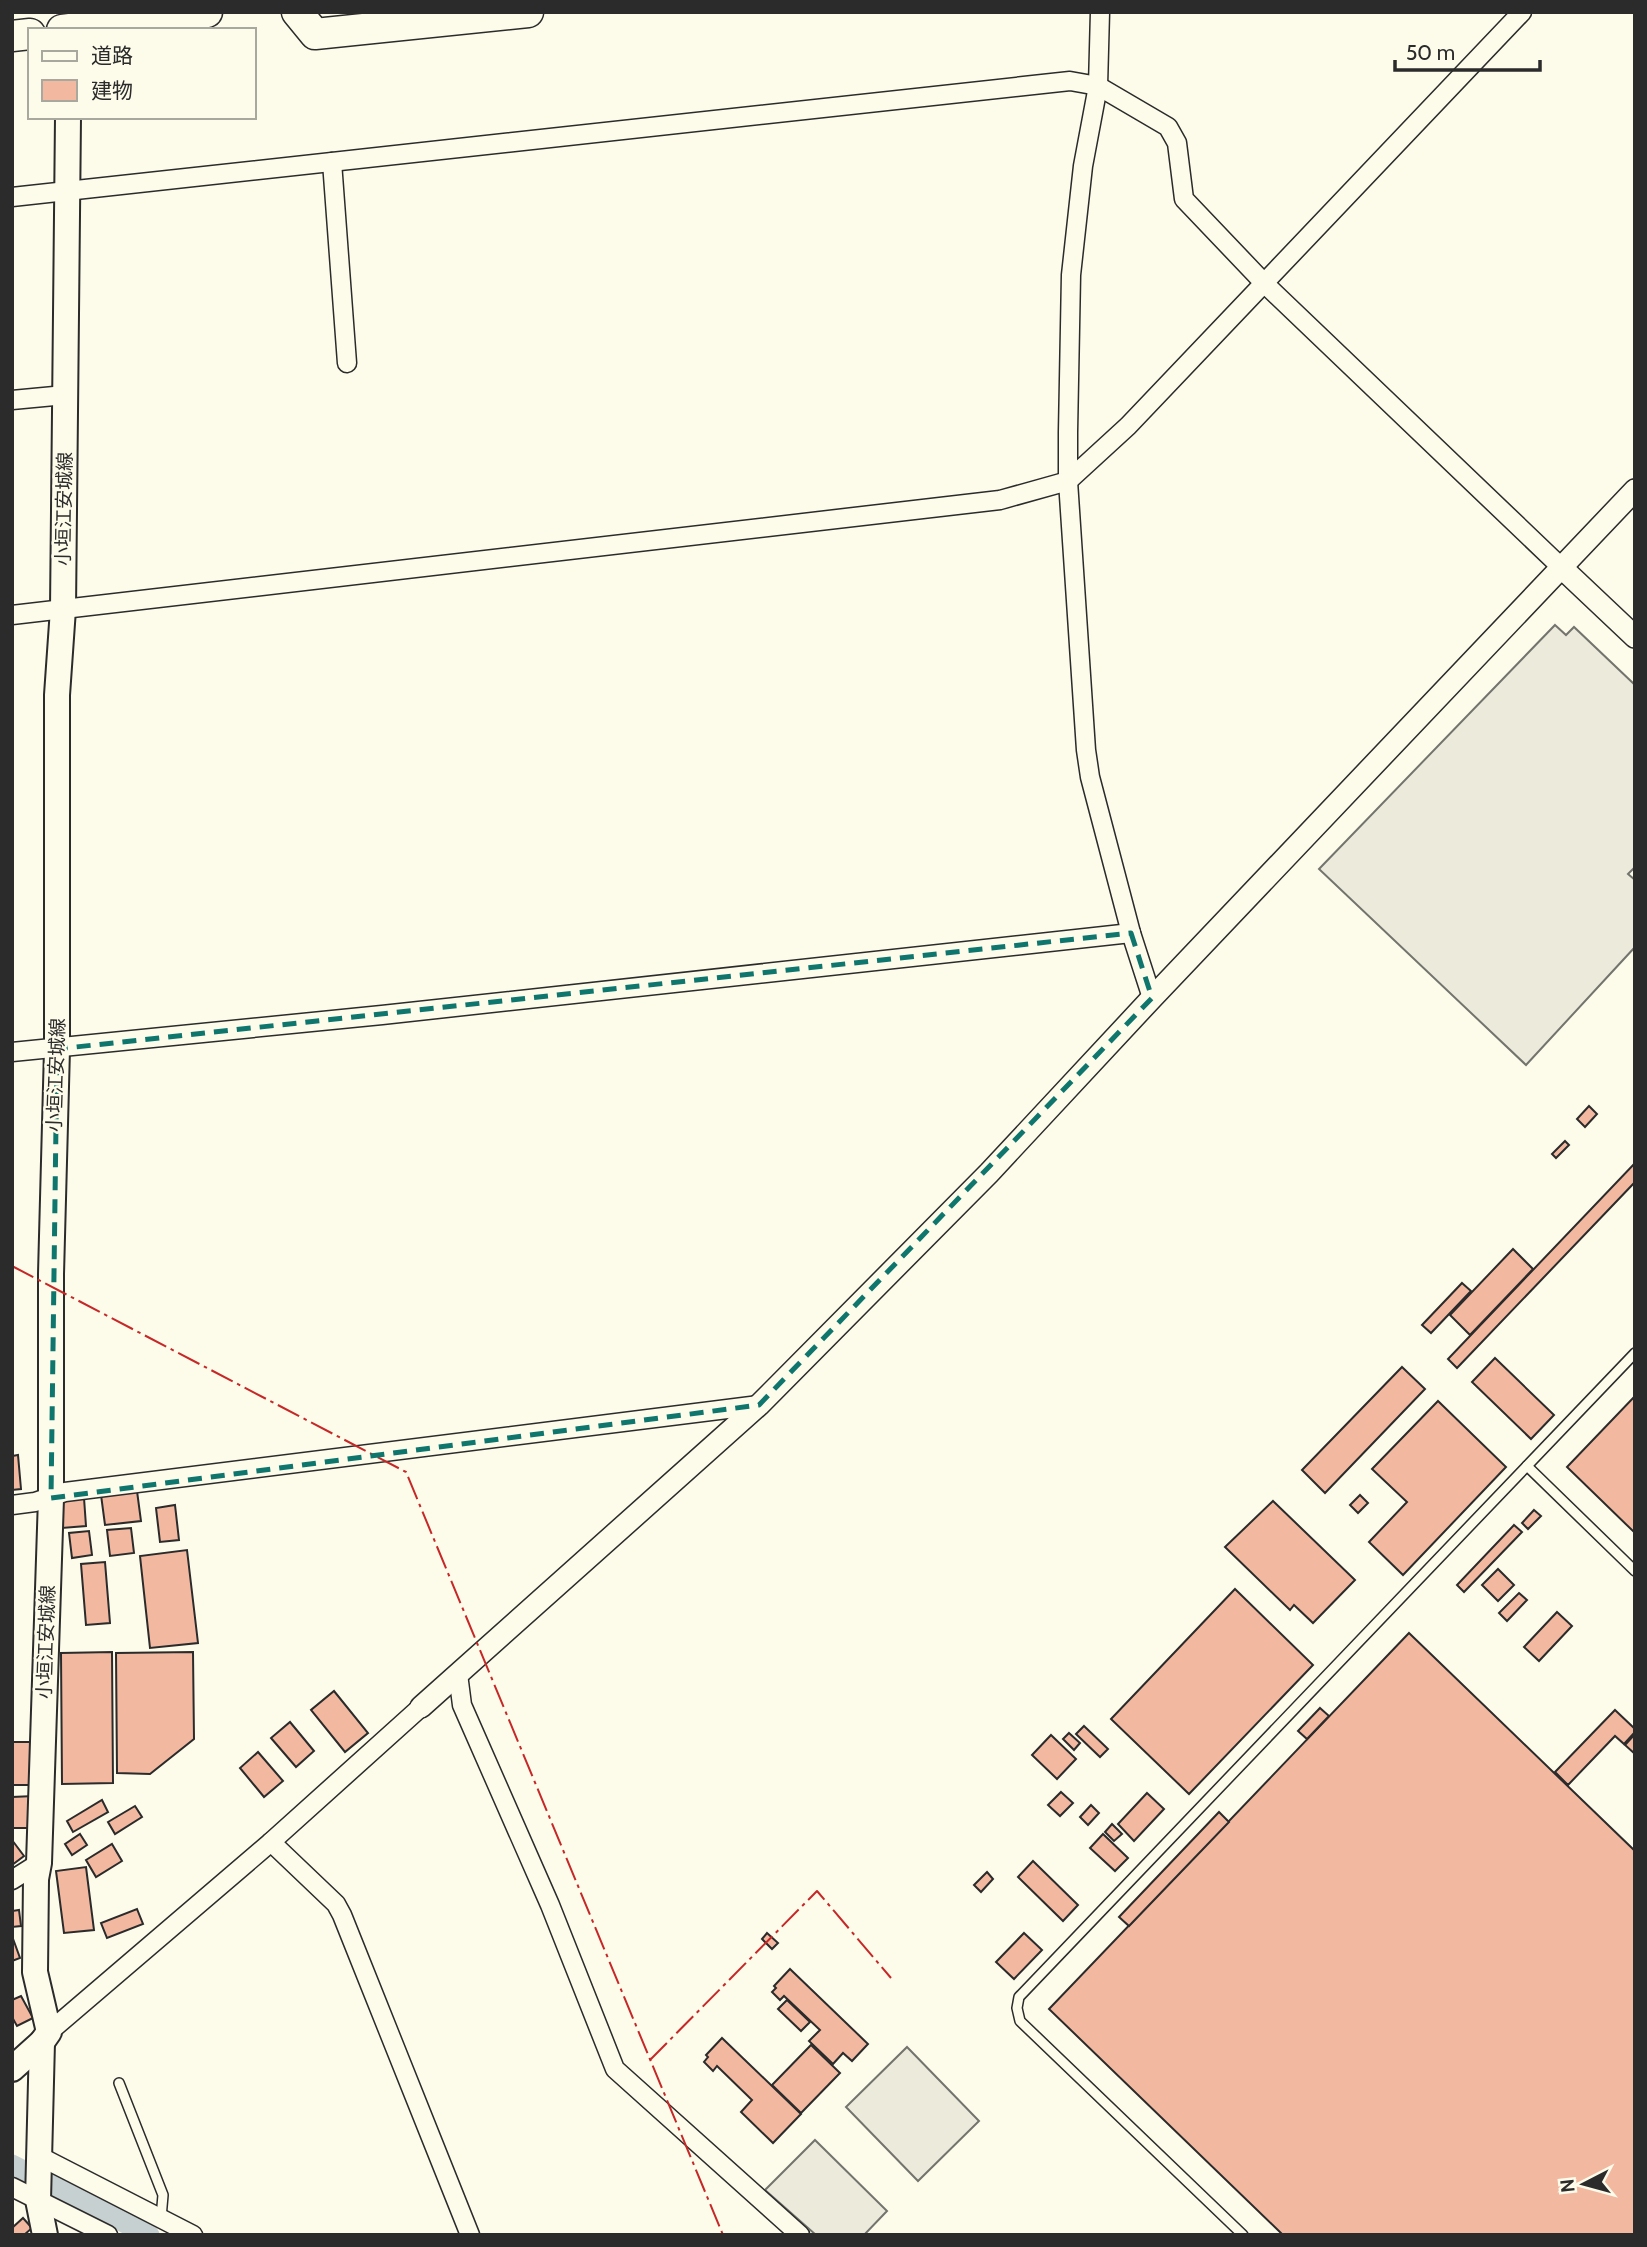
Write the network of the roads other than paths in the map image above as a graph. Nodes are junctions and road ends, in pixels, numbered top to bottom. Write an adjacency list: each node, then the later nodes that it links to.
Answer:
1 (206, 12): 6 (highway)
2 (297, 12): 3 (highway)
3 (528, 12)
4 (1100, 12): 7 (street)
5 (1522, 12): 12 (street)
6 (76, 28)
7 (1098, 86): 9 (street); 12 (street); 16 (street)
8 (68, 119): 10 (main road, 小垣江安城線)
9 (332, 162): 10 (street); 13 (street)
10 (68, 191): 11 (street); 14 (main road, 小垣江安城線)
11 (12, 197)
12 (1265, 284): 16 (street); 18 (street)
13 (347, 363)
14 (65, 395): 15 (street); 19 (main road, 小垣江安城線)
15 (12, 400)
16 (1068, 481): 19 (street); 22 (street)
17 (1635, 491): 18 (street)
18 (1562, 568): 21 (street); 23 (street)
19 (63, 608): 20 (street); 24 (main road, 小垣江安城線)
20 (12, 615)
21 (1635, 637)
22 (1131, 933): 23 (street); 24 (street)
23 (1152, 998): 27 (street)
24 (57, 1049): 25 (street); 29 (main road, 小垣江安城線)
25 (12, 1052)
26 (1635, 1353): 28 (lane)
27 (759, 1405): 29 (street); 32 (street)
28 (1527, 1466): 31 (lane); 48 (lane)
29 (51, 1498): 30 (street); 35 (main road, 小垣江安城線)
30 (12, 1504)
31 (1635, 1571)
32 (458, 1674): 33 (street); 47 (street)
33 (421, 1707): 34 (street)
34 (271, 1842): 37 (street); 46 (street)
35 (39, 1863): 36 (street); 37 (main road, 小垣江安城線)
36 (12, 1880)
37 (45, 2037): 38 (main road); 40 (main road, 小垣江安城線)
38 (12, 2069)
39 (119, 2083): 42 (lane)
40 (39, 2178): 41 (street); 42 (street); 43 (main road, 小垣江安城線); 44 (street)
41 (12, 2187)
42 (161, 2218): 45 (street)
43 (45, 2235)
44 (108, 2235)
45 (193, 2235)
46 (470, 2235)
47 (800, 2235)
48 (1243, 2235)

